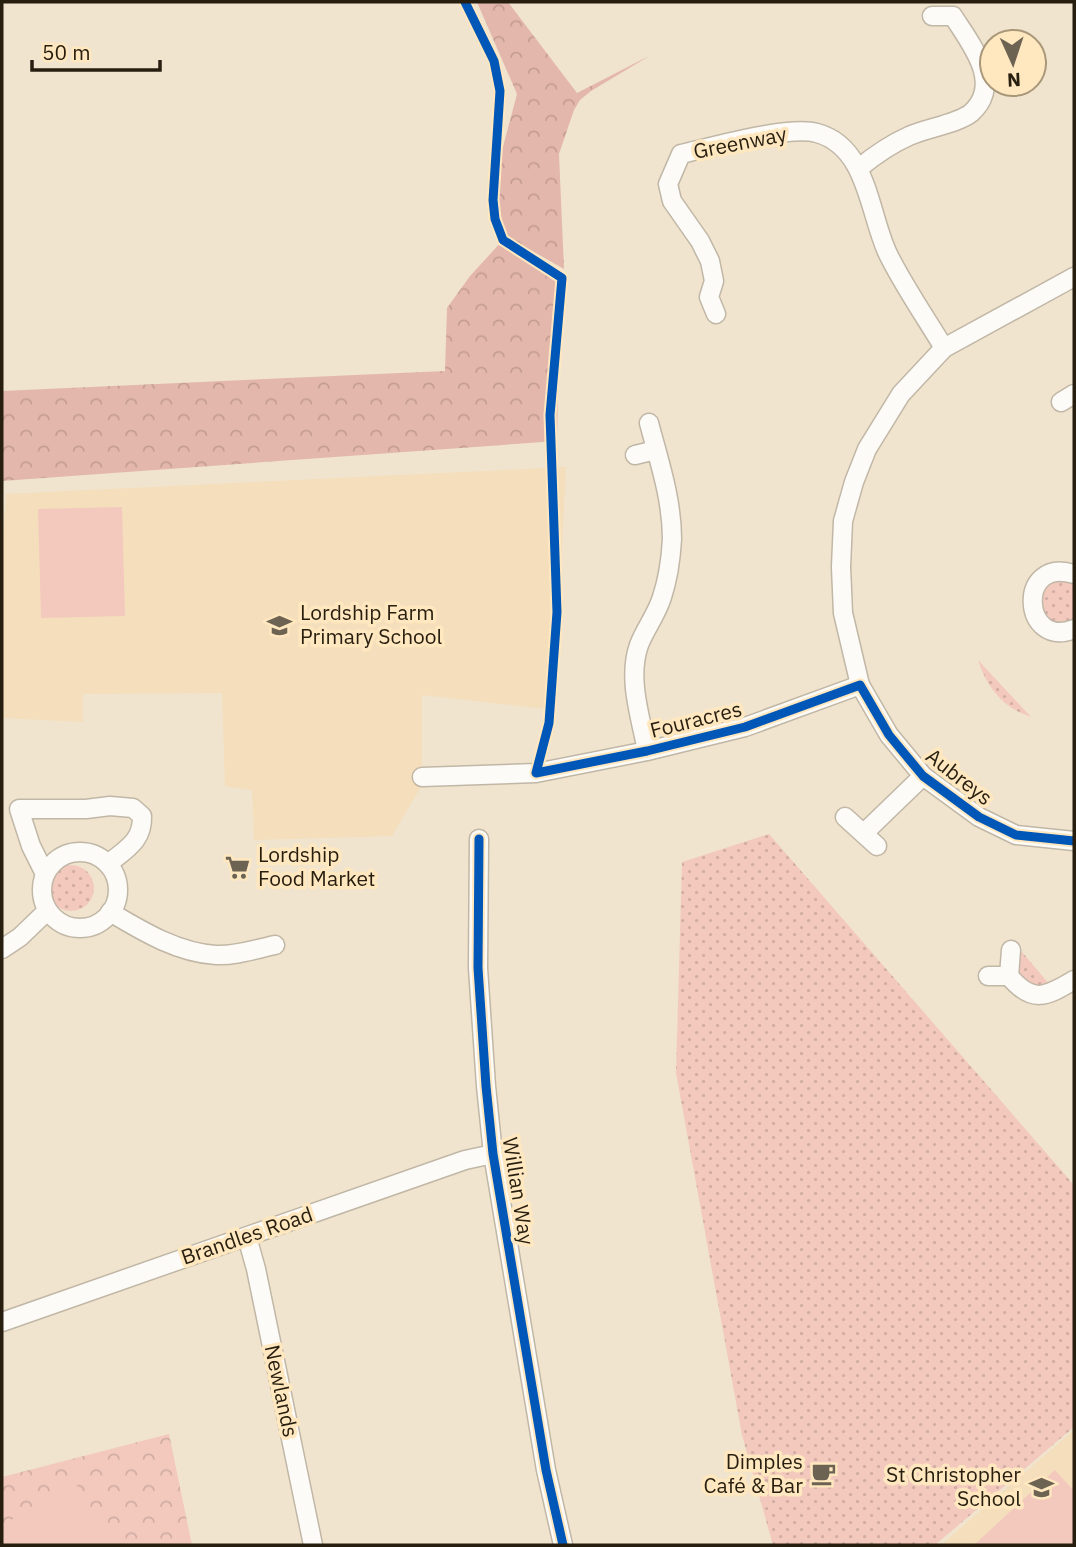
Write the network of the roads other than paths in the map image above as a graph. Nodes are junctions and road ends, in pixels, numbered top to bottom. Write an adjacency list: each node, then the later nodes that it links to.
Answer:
1 (955, 9): 2 (street); 3 (street)
2 (932, 16)
3 (859, 168): 5 (street, Greenway); 6 (street, Greenway)
4 (1074, 277): 6 (street, Aubreys)
5 (706, 303)
6 (944, 348): 12 (street, Aubreys)
7 (649, 423): 8 (street, Fouracres)
8 (656, 450): 9 (street); 13 (street, Fouracres)
9 (635, 455)
10 (1074, 573): 11 (street)
11 (1074, 629)
12 (860, 685): 13 (street, Fouracres); 14 (street, Aubreys)
13 (647, 751): 15 (street, Fouracres)
14 (923, 776): 16 (street, Aubreys); 18 (street, Aubreys)
15 (422, 778)
16 (845, 817)
17 (479, 839): 29 (street, Willian Way)
18 (1074, 841)
19 (108, 864): 20 (street); 20 (street); 22 (street)
20 (45, 874): 21 (street)
21 (47, 911): 22 (street); 24 (street)
22 (110, 912): 23 (street)
23 (275, 945)
24 (2, 949)
25 (1011, 950): 27 (street)
26 (988, 976): 27 (street)
27 (1009, 976): 28 (street)
28 (1074, 980)
29 (494, 1154): 30 (street, Brandles Road); 33 (street, Willian Way)
30 (247, 1237): 31 (street, Brandles Road); 32 (street, Newlands)
31 (2, 1322)
32 (313, 1545)
33 (563, 1545)

